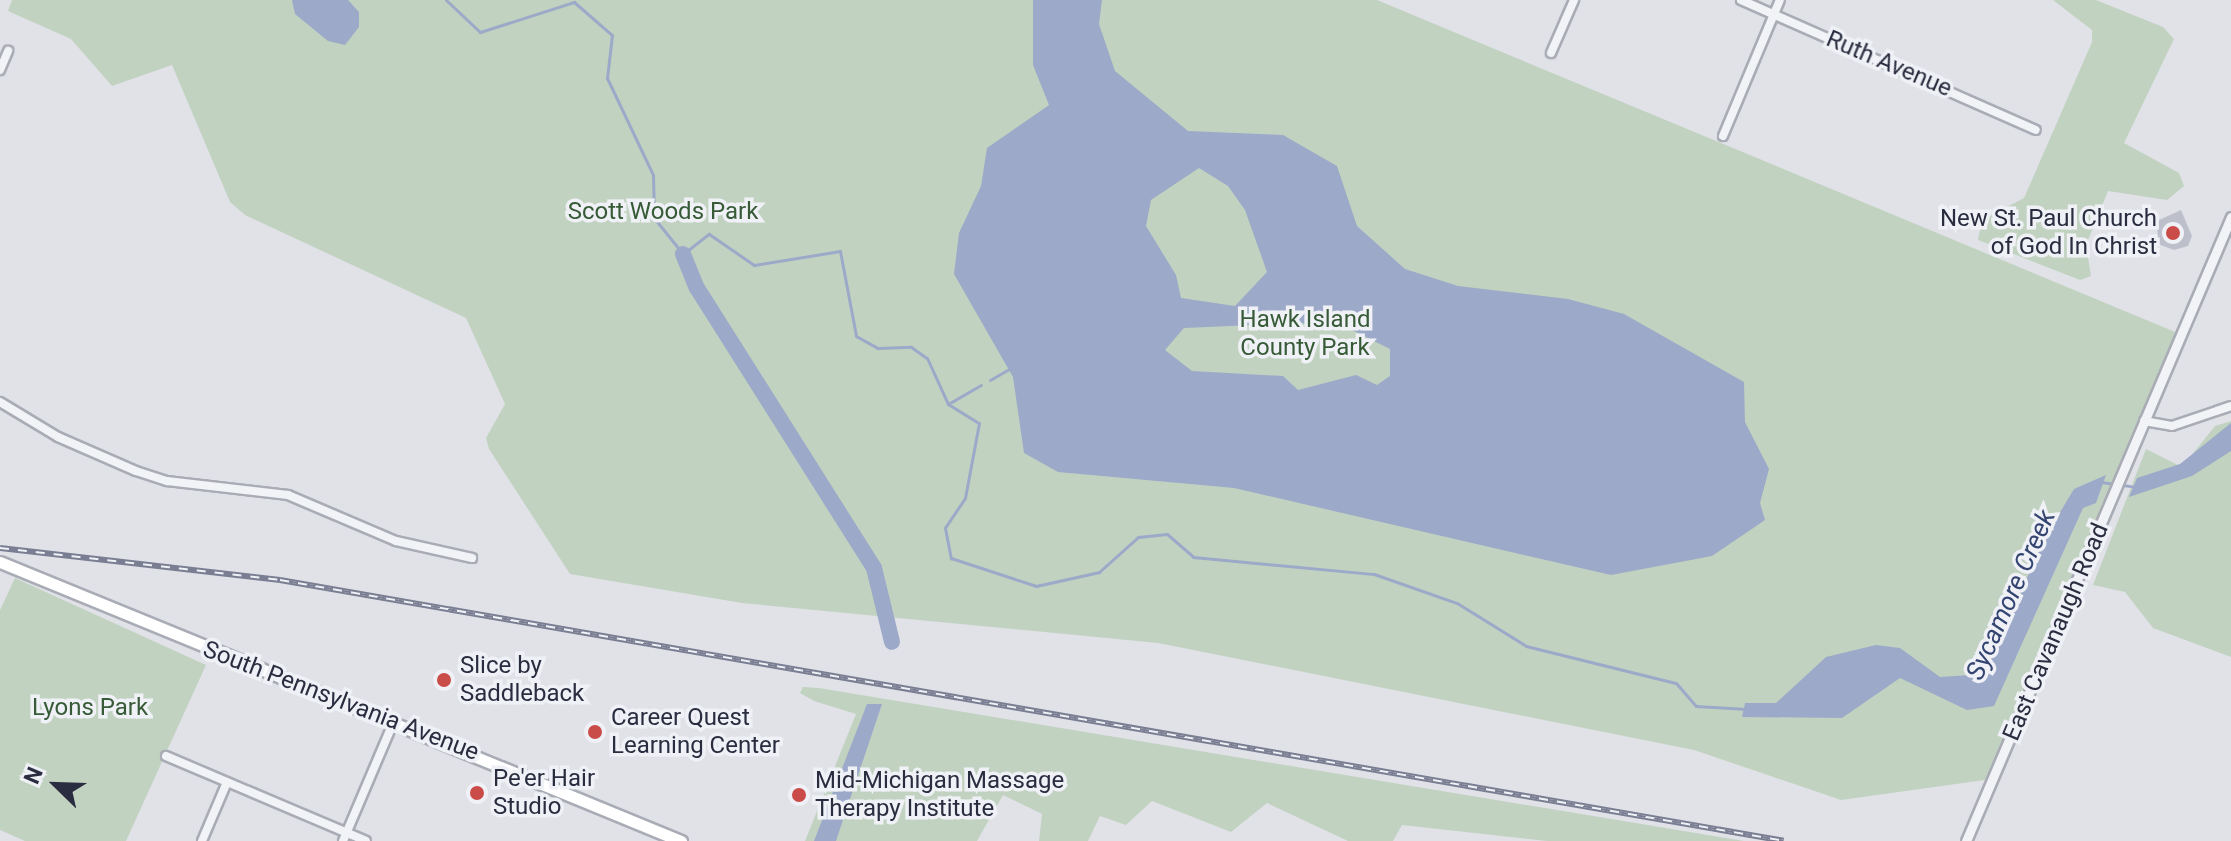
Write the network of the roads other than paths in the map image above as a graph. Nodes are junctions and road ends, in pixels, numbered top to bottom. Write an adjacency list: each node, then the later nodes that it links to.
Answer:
1 (1574, 0): 6 (street)
2 (1741, 0): 4 (street, Ruth Avenue)
3 (1780, 0): 4 (street)
4 (1774, 14): 8 (street, Ruth Avenue); 9 (street)
5 (8, 51): 7 (street)
6 (1551, 53)
7 (0, 70)
8 (2036, 130)
9 (1723, 136)
10 (2231, 217): 13 (street, East Cavanaugh Road)
11 (0, 402): 14 (street)
12 (2231, 406): 13 (street)
13 (2144, 421): 23 (street, East Cavanaugh Road)
14 (472, 558)
15 (3, 563): 16 (main road, South Pennsylvania Avenue)
16 (394, 721): 19 (street); 22 (main road, South Pennsylvania Avenue)
17 (166, 756): 18 (street)
18 (227, 782): 19 (street); 20 (street)
19 (344, 837): 21 (street)
20 (202, 841)
21 (366, 841)
22 (681, 841)
23 (1966, 841)

